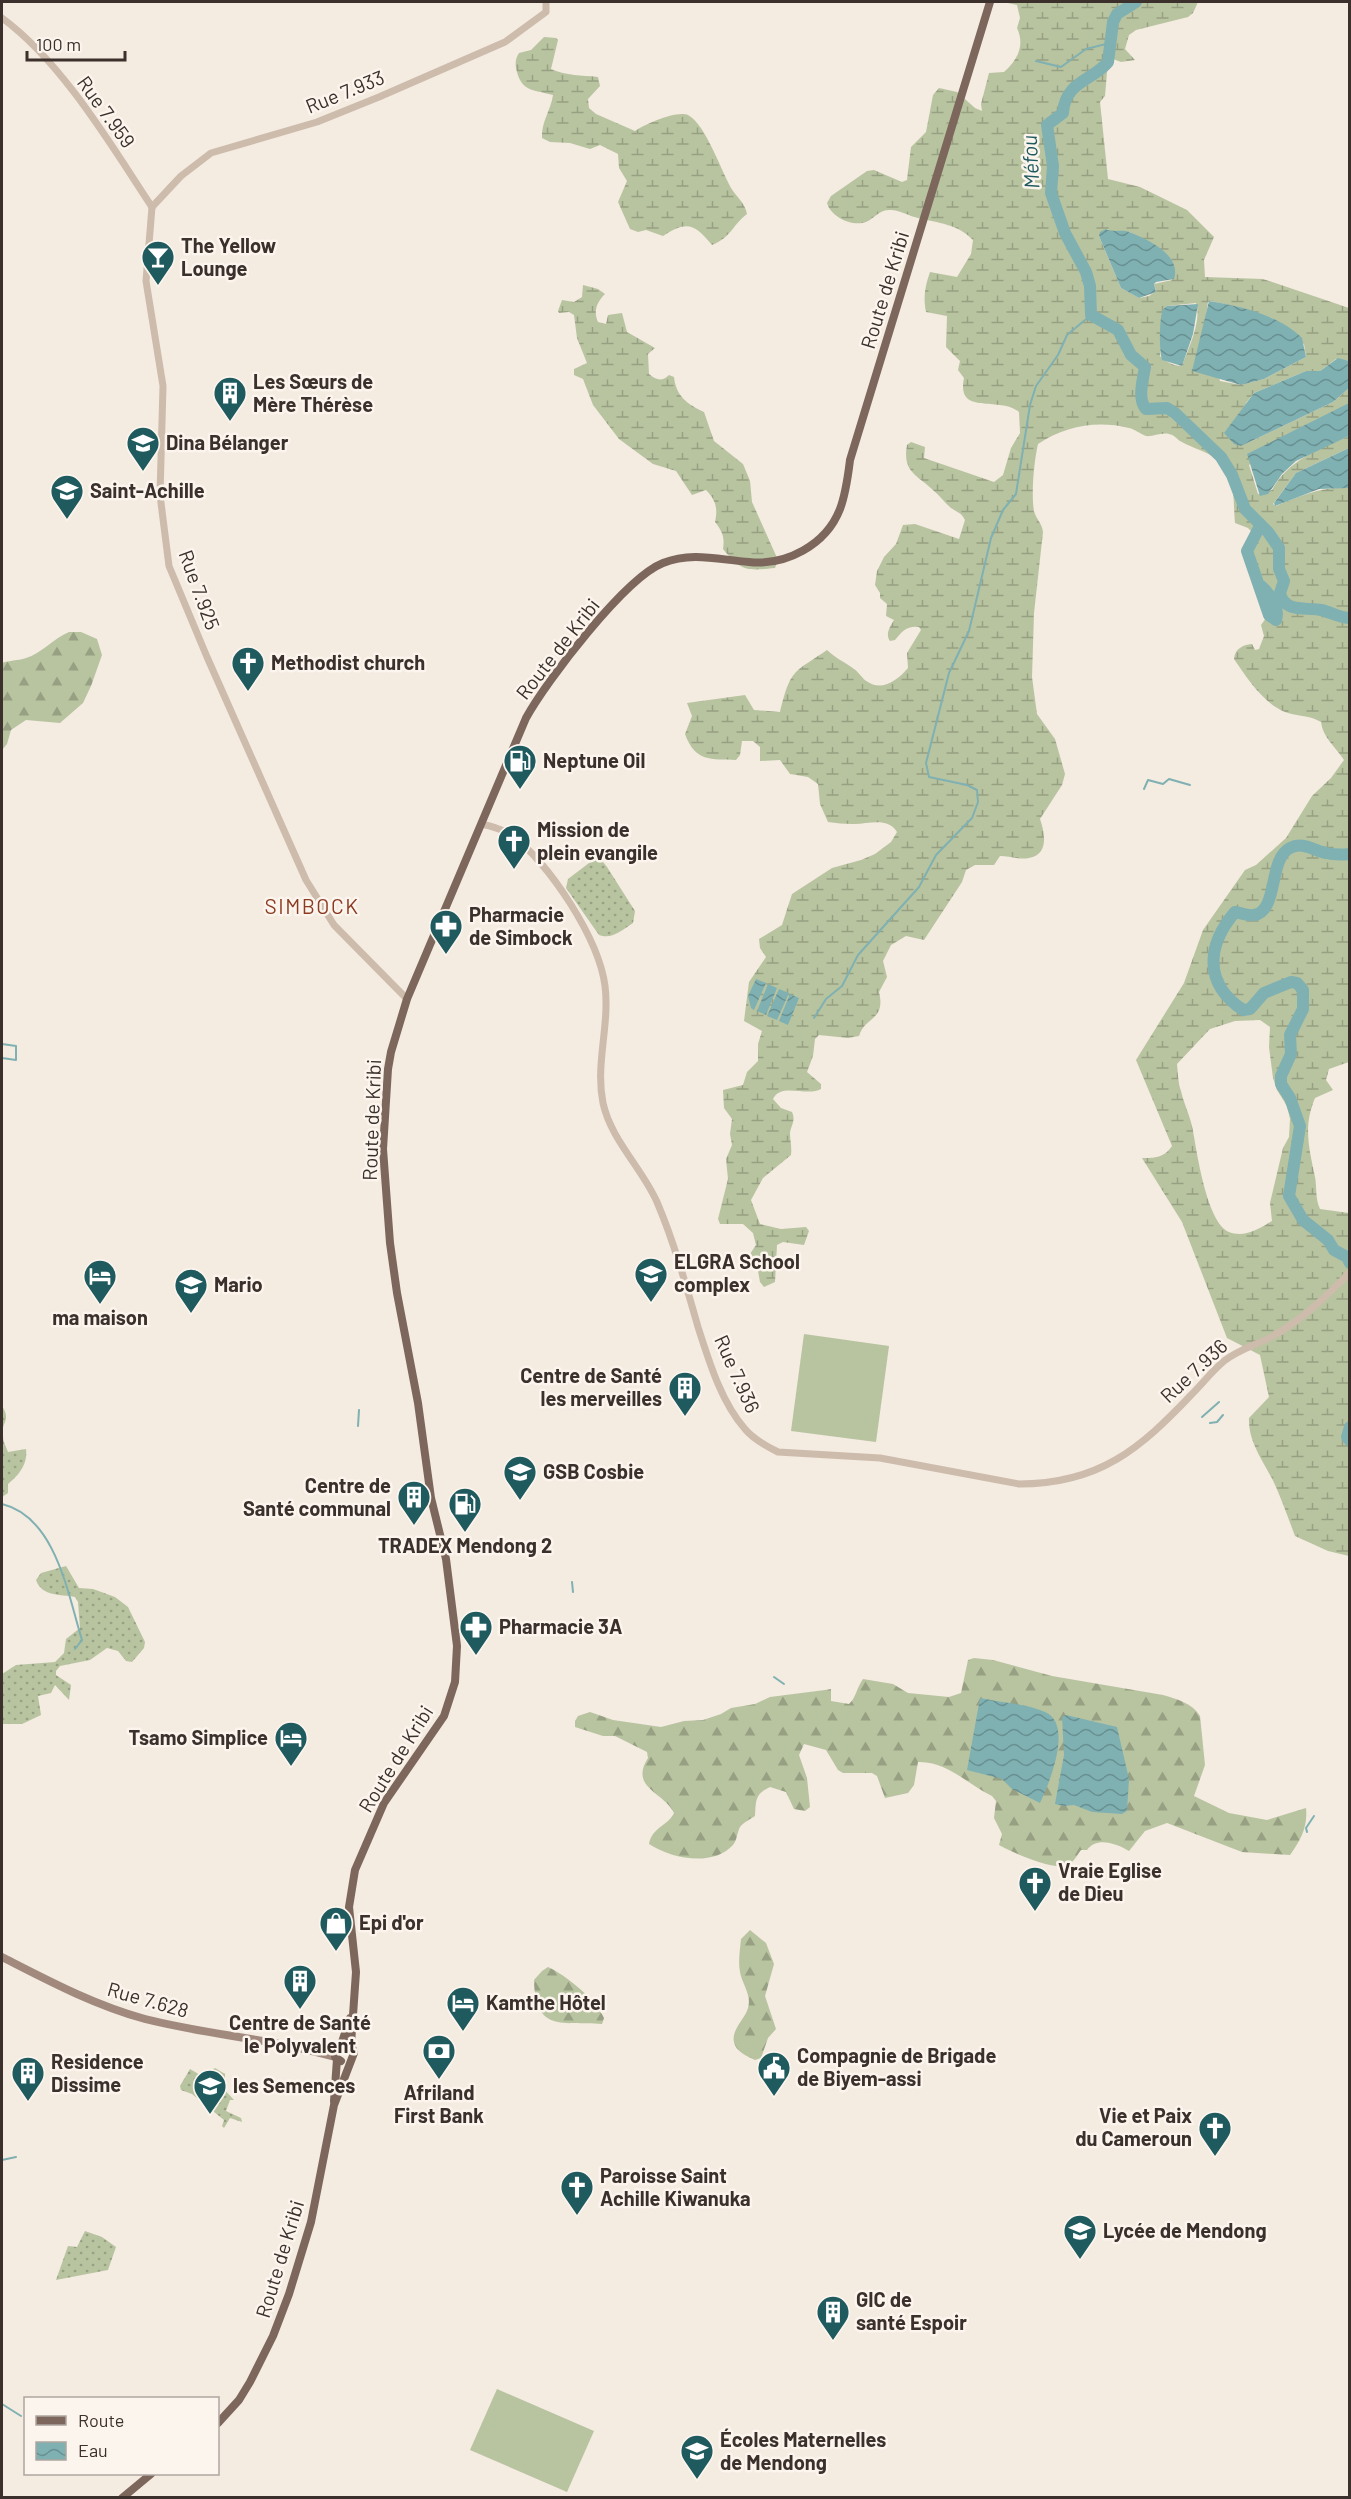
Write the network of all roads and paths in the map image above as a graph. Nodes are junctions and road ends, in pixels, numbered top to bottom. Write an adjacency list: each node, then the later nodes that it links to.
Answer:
1 (546, 2): 4 (street, Rue 7.933)
2 (990, 2): 5 (main road, Route de Kribi)
3 (2, 18): 4 (street, Rue 7.959)
4 (152, 207): 6 (street, Rue 7.925)
5 (481, 824): 6 (main road, Route de Kribi); 7 (street, Rue 7.936)
6 (407, 999): 9 (main road, Route de Kribi)
7 (1348, 1273)
8 (2, 1957): 10 (main road, Rue 7.628)
9 (343, 2044): 10 (main road, Rue 7.628); 11 (main road); 12 (main road, Route de Kribi)
10 (294, 2045): 11 (main road, Rue 7.628)
11 (336, 2058): 12 (main road); 13 (main road)
12 (349, 2062): 13 (main road, Route de Kribi)
13 (334, 2105): 14 (main road, Route de Kribi)
14 (219, 2422)
15 (150, 2475): 16 (main road)
16 (122, 2498)

